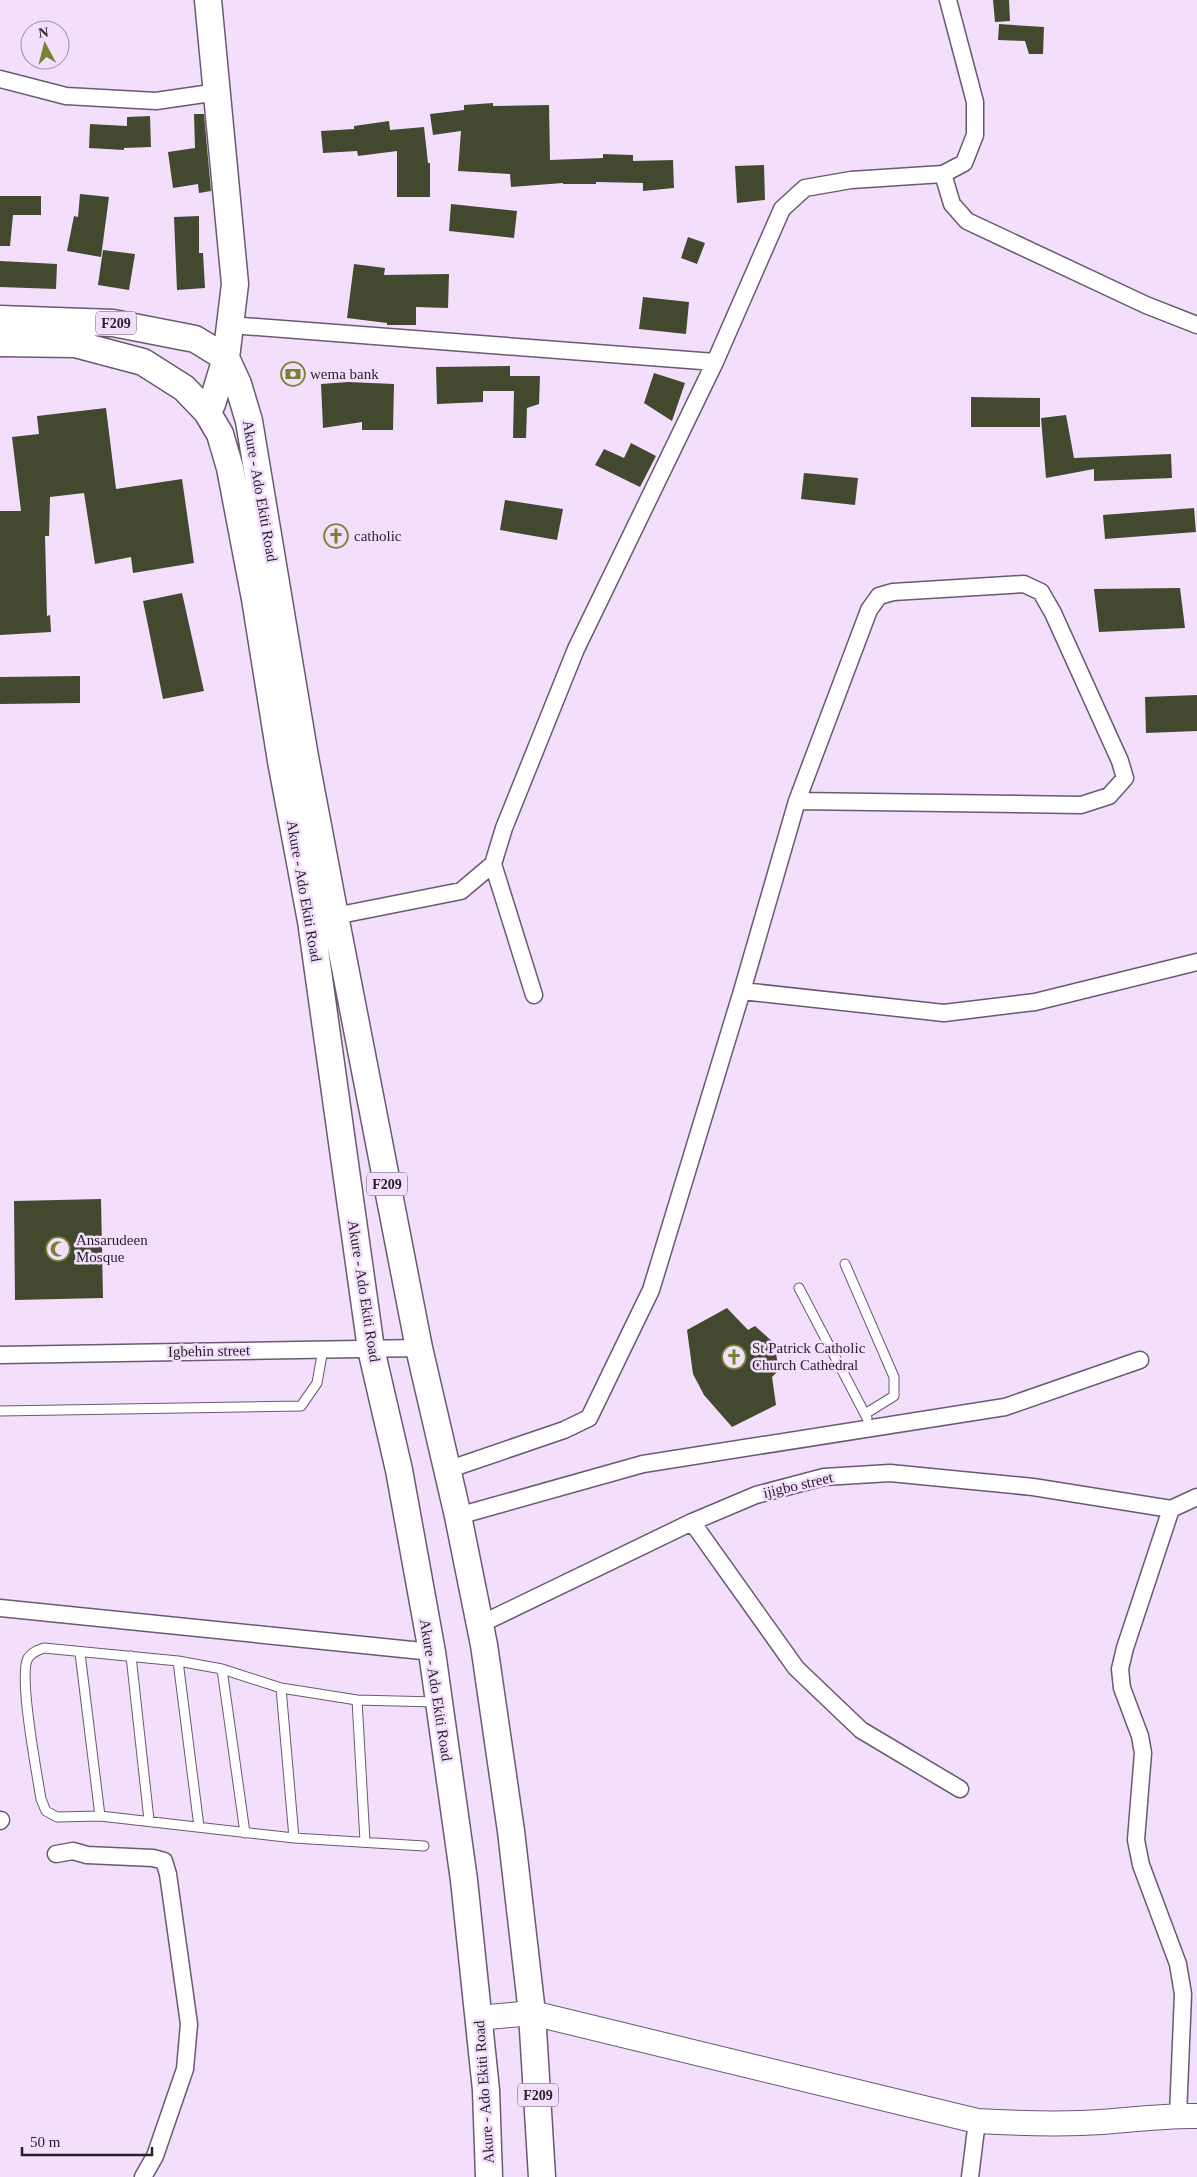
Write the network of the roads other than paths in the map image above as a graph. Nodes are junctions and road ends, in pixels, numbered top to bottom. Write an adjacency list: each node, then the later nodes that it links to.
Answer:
1 (208, 0): 4 (main road)
2 (948, 0): 5 (street)
3 (0, 79): 4 (street)
4 (218, 92): 8 (main road)
5 (943, 174): 7 (street); 11 (street)
6 (0, 319): 10 (main road, F209)
7 (1197, 324)
8 (230, 325): 10 (main road); 11 (street)
9 (0, 343): 12 (main road, F209)
10 (226, 358): 12 (main road); 15 (main road, Akure - Ado Ekiti Road / F209)
11 (715, 362): 14 (street)
12 (207, 412): 23 (main road, Akure - Ado Ekiti Road / F209)
13 (797, 801): 13 (street); 17 (street)
14 (493, 864): 15 (street); 18 (street)
15 (335, 916): 21 (main road, Akure - Ado Ekiti Road / F209)
16 (1197, 962): 17 (street)
17 (742, 991): 29 (street)
18 (534, 995)
19 (845, 1264): 27 (lane)
20 (799, 1288): 27 (lane)
21 (419, 1348): 23 (street, Igbehin street); 29 (main road, Akure - Ado Ekiti Road / F209)
22 (323, 1349): 23 (street, Igbehin street); 24 (street, Igbehin street); 26 (lane)
23 (371, 1349): 36 (main road, Akure - Ado Ekiti Road / F209)
24 (0, 1355)
25 (1140, 1360): 28 (street)
26 (0, 1411)
27 (865, 1414): 28 (lane)
28 (873, 1429): 32 (street)
29 (447, 1470): 32 (main road, Akure - Ado Ekiti Road / F209)
30 (1197, 1497): 31 (street)
31 (1171, 1509): 33 (street, ijigbo street); 55 (street)
32 (458, 1516): 35 (main road, Akure - Ado Ekiti Road / F209)
33 (692, 1522): 35 (street, ijigbo street); 44 (street)
34 (0, 1608): 36 (street)
35 (481, 1624): 53 (main road, Akure - Ado Ekiti Road / F209)
36 (432, 1652): 43 (main road, Akure - Ado Ekiti Road / F209)
37 (80, 1653): 38 (lane); 45 (lane); 45 (lane)
38 (131, 1656): 39 (lane); 46 (lane)
39 (178, 1661): 40 (lane); 47 (lane)
40 (222, 1669): 41 (lane); 48 (lane)
41 (281, 1688): 42 (lane); 49 (lane)
42 (356, 1700): 43 (lane); 50 (lane)
43 (438, 1702): 54 (main road, Akure - Ado Ekiti Road / F209)
44 (960, 1789)
45 (100, 1816): 46 (lane)
46 (149, 1820): 47 (lane)
47 (199, 1827): 48 (lane)
48 (245, 1833): 49 (lane)
49 (294, 1838): 50 (lane)
50 (366, 1841): 51 (lane)
51 (424, 1846)
52 (56, 1854): 57 (street)
53 (532, 2013): 54 (main road); 56 (main road); 59 (main road, F209)
54 (478, 2018): 58 (main road, Akure - Ado Ekiti Road / F209)
55 (1188, 2116): 56 (main road)
56 (978, 2121): 60 (street)
57 (143, 2177)
58 (489, 2177)
59 (542, 2177)
60 (970, 2177)

